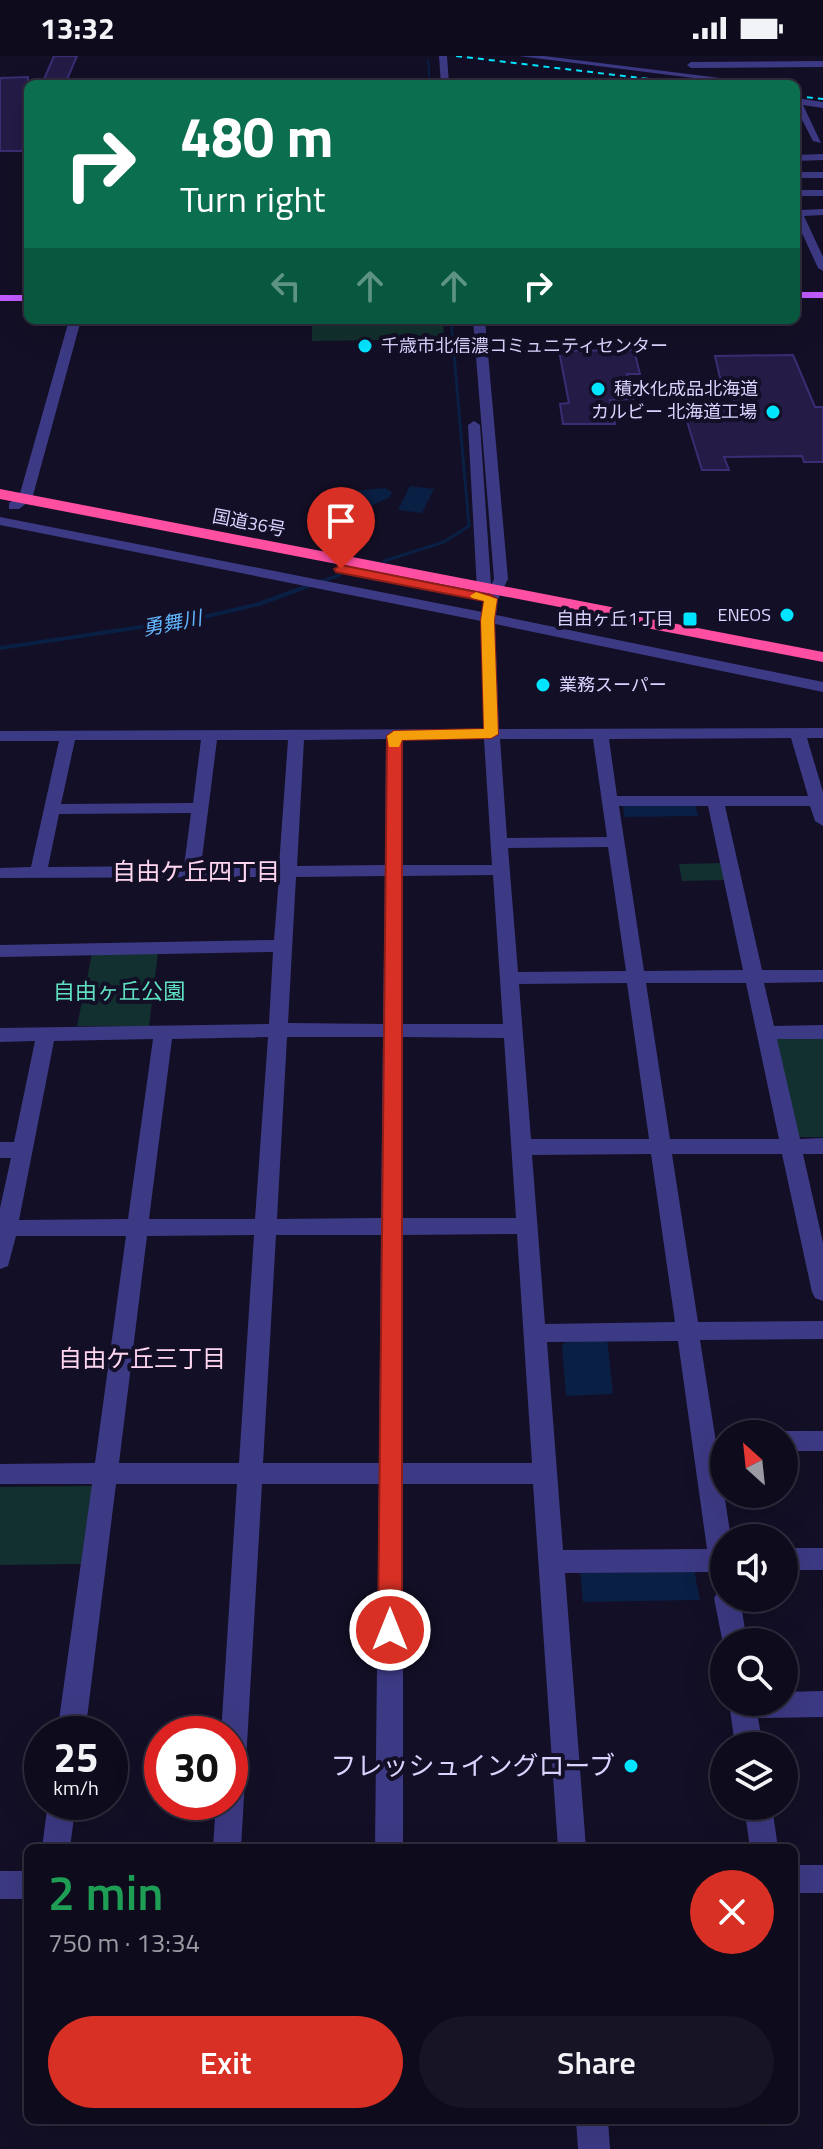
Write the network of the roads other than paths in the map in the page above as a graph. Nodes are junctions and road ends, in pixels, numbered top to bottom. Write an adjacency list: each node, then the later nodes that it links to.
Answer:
1 (443, 56): 6 (street)
2 (523, 56): 5 (street)
3 (729, 60): 4 (street); 5 (street); 8 (street)
4 (823, 64)
5 (645, 70): 7 (street)
6 (445, 80)
7 (730, 80)
8 (739, 80)
9 (800, 102): 10 (street)
10 (823, 105)
11 (800, 110): 12 (street)
12 (816, 141)
13 (823, 157): 14 (street)
14 (800, 158)
15 (800, 175): 16 (street)
16 (823, 175)
17 (800, 193): 18 (street)
18 (823, 193)
19 (800, 211): 20 (street)
20 (823, 212)
21 (800, 217): 22 (street)
22 (822, 264)
23 (800, 295): 24 (main road)
24 (823, 295)
25 (0, 298): 26 (main road)
26 (24, 298)
27 (74, 324): 31 (street)
28 (466, 324): 33 (street)
29 (479, 324): 33 (street)
30 (0, 494): 31 (highway, 国道36号)
31 (13, 503): 33 (highway, 国道36号)
32 (0, 521): 33 (street)
33 (490, 600): 34 (highway, 国道36号); 35 (street); 38 (street)
34 (823, 657)
35 (823, 687)
36 (798, 733): 37 (street); 39 (street); 47 (street)
37 (823, 733)
38 (491, 734): 39 (street); 44 (street); 52 (street)
39 (600, 734): 46 (street)
40 (0, 736): 41 (street)
41 (68, 736): 42 (street); 49 (street)
42 (210, 736): 43 (street); 48 (street)
43 (296, 736): 44 (street); 56 (street)
44 (394, 736): 54 (street)
45 (715, 800): 46 (street); 47 (street); 63 (street)
46 (610, 801): 51 (street)
47 (820, 801): 50 (street)
48 (200, 808): 49 (street); 55 (street)
49 (52, 809): 57 (street)
50 (823, 821)
51 (617, 842): 52 (street); 62 (street)
52 (499, 843): 53 (street)
53 (501, 870): 54 (street); 64 (street)
54 (393, 871): 56 (street); 66 (street)
55 (192, 872): 56 (street); 57 (street)
56 (286, 872): 59 (street)
57 (38, 873): 58 (street)
58 (1, 876)
59 (282, 946): 60 (street); 65 (street)
60 (0, 951)
61 (823, 976): 63 (street)
62 (636, 977): 63 (street); 64 (street); 73 (street)
63 (756, 977): 69 (street)
64 (509, 978): 67 (street)
65 (277, 1030): 66 (street); 70 (street); 80 (street)
66 (393, 1031): 67 (street); 81 (street)
67 (513, 1031): 76 (street)
68 (823, 1032): 69 (street)
69 (767, 1033): 74 (street)
70 (163, 1034): 72 (street); 79 (street)
71 (0, 1035): 72 (street)
72 (46, 1035): 78 (street)
73 (661, 1146): 74 (street); 76 (street); 87 (street)
74 (791, 1146): 75 (street); 85 (street)
75 (823, 1146)
76 (521, 1147): 82 (street)
77 (0, 1150): 78 (street)
78 (22, 1150): 83 (street)
79 (137, 1226): 80 (street); 83 (street); 93 (street)
80 (265, 1226): 81 (street); 92 (street)
81 (392, 1226): 82 (street); 96 (street)
82 (527, 1226): 88 (street)
83 (3, 1228): 84 (street)
84 (0, 1260)
85 (823, 1292)
86 (823, 1330): 87 (street)
87 (688, 1332): 88 (street); 89 (street)
88 (535, 1333): 94 (street)
89 (710, 1425)
90 (798, 1441): 91 (street)
91 (823, 1441)
92 (250, 1471): 93 (street); 96 (street); 107 (street)
93 (105, 1473): 95 (street); 103 (street)
94 (545, 1473): 96 (street); 99 (street)
95 (0, 1474)
96 (391, 1474): 108 (street)
97 (798, 1559): 98 (street)
98 (823, 1559)
99 (551, 1562): 100 (street); 109 (street)
100 (710, 1566)
101 (798, 1704): 102 (street)
102 (823, 1704)
103 (73, 1716)
104 (60, 1820): 106 (street)
105 (760, 1820): 110 (street)
106 (57, 1844)
107 (227, 1844)
108 (389, 1844)
109 (572, 1844)
110 (763, 1844)
111 (798, 1879): 112 (street)
112 (823, 1879)
113 (0, 1885): 114 (street)
114 (24, 1885)
115 (592, 2124): 116 (street)
116 (594, 2149)

